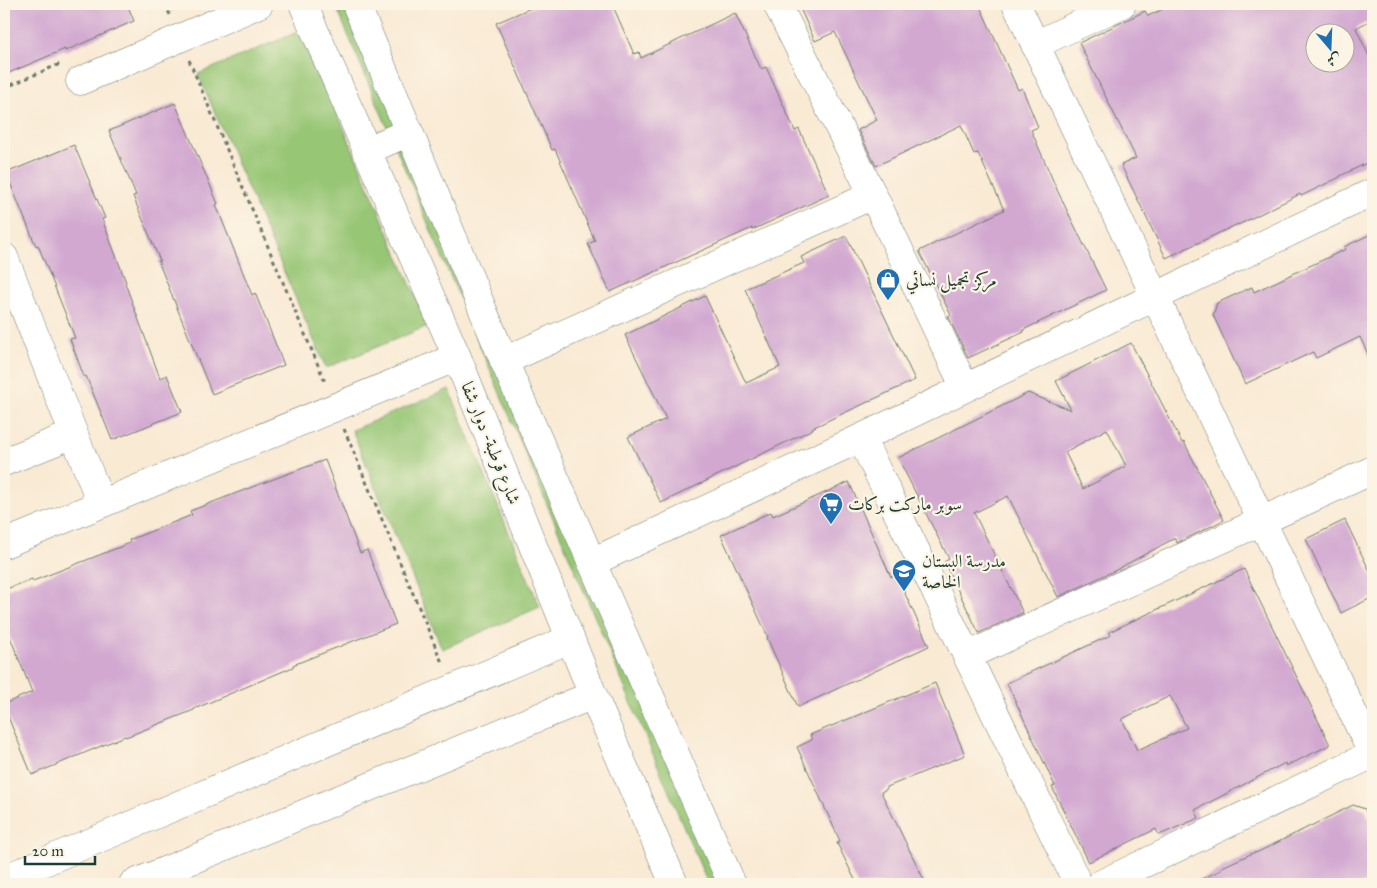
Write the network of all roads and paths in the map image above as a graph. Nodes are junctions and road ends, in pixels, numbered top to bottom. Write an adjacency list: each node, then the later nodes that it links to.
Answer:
1 (259, 4): 7 (street)
2 (303, 4): 12 (street, شارع قرطبة- دوار شفا)
3 (356, 4): 11 (street)
4 (777, 4): 14 (street)
5 (1016, 4): 8 (street)
6 (1122, 4): 8 (street)
7 (180, 39): 9 (street); 20 (path)
8 (1035, 45): 16 (street)
9 (80, 81): 10 (path)
10 (4, 88)
11 (409, 132): 12 (street); 18 (street)
12 (366, 151): 17 (street, شارع قرطبة- دوار شفا)
13 (1373, 192): 16 (street)
14 (873, 195): 18 (street); 19 (street)
15 (4, 257): 21 (street)
16 (1155, 297): 19 (street); 26 (street)
17 (457, 358): 20 (street); 29 (street, شارع قرطبة- دوار شفا)
18 (504, 361): 28 (street)
19 (965, 388): 22 (street)
20 (335, 407): 25 (street); 31 (path)
21 (74, 434): 23 (street); 25 (street)
22 (861, 438): 28 (street); 30 (street)
23 (4, 462)
24 (1373, 470): 26 (street)
25 (101, 503): 27 (street)
26 (1262, 522): 30 (street); 33 (street)
27 (4, 544)
28 (592, 562): 37 (street)
29 (570, 640): 31 (street); 32 (street, شارع قرطبة- دوار شفا)
30 (967, 656): 38 (street)
31 (453, 689): 34 (street)
32 (593, 695): 35 (street); 36 (street, شارع قرطبة- دوار شفا)
33 (1373, 755): 39 (street)
34 (4, 879)
35 (133, 884)
36 (674, 884)
37 (732, 884)
38 (1078, 884)
39 (1101, 884)

